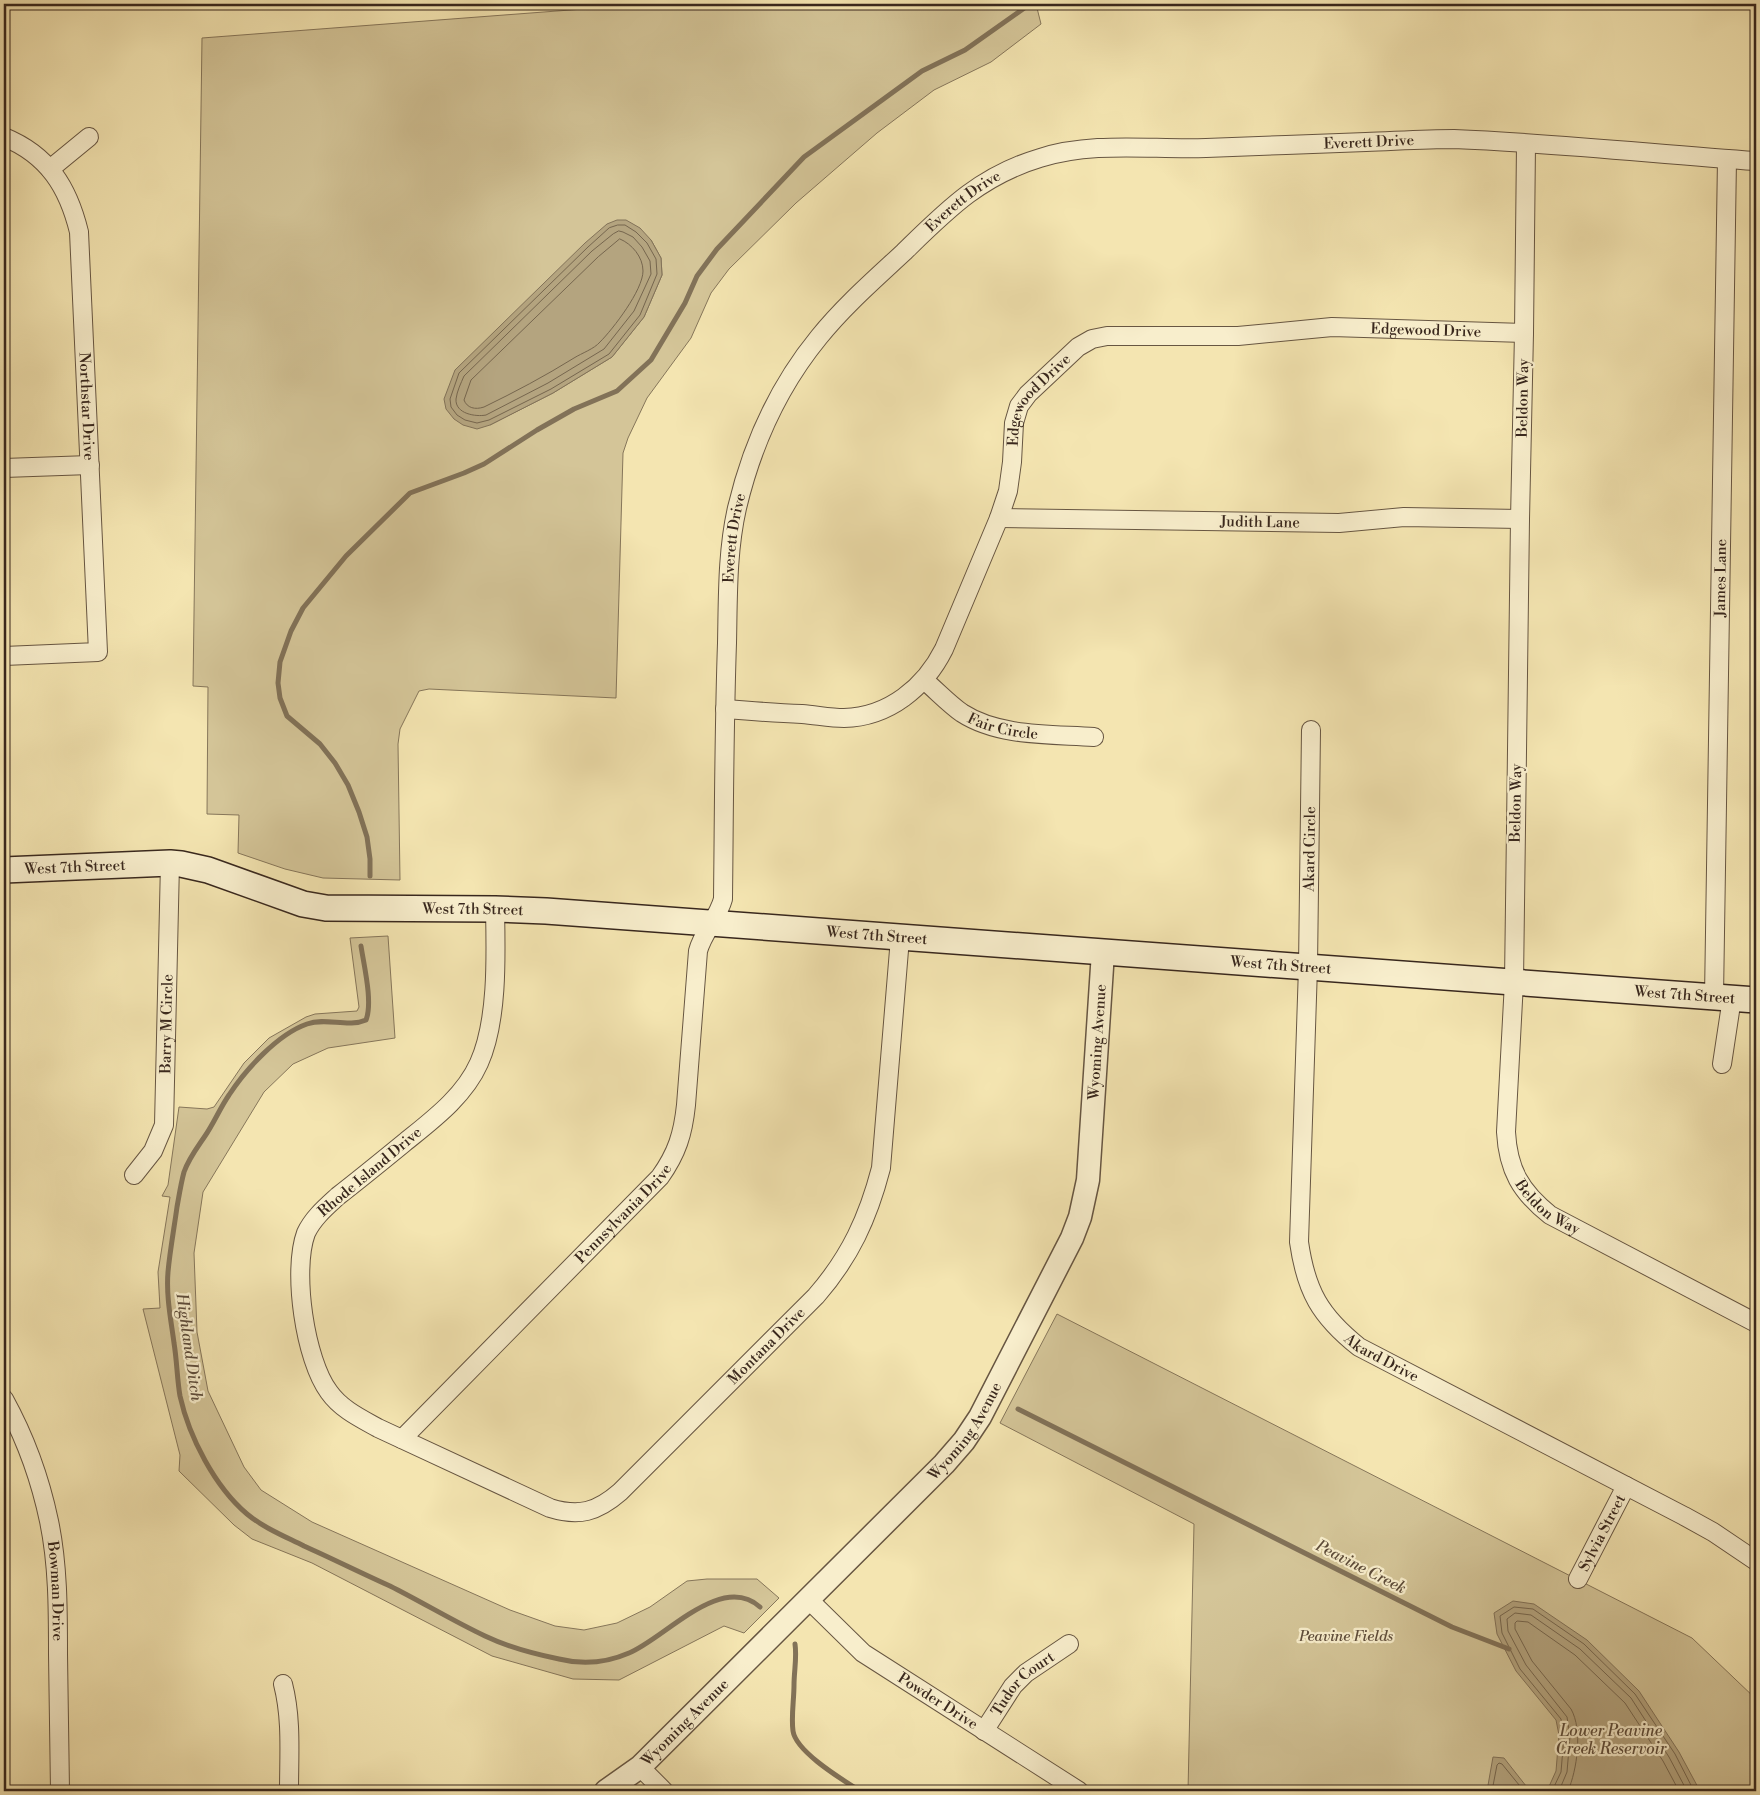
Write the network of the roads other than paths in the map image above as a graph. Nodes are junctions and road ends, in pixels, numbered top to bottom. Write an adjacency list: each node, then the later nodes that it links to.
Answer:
1 (4, 137): 6 (street, Northstar Drive)
2 (89, 137): 6 (street)
3 (1526, 144): 4 (street, Everett Drive); 7 (street, Beldon Way); 14 (street, Everett Drive)
4 (1727, 159): 5 (street, Everett Drive); 25 (street, James Lane)
5 (1756, 161)
6 (50, 169): 8 (street, Northstar Drive)
7 (1524, 333): 10 (street, Edgewood Drive); 11 (street, Beldon Way)
8 (90, 465): 9 (street); 12 (street, Northstar Drive)
9 (4, 468)
10 (999, 518): 11 (street, Judith Lane); 13 (street, Edgewood Drive)
11 (1520, 520): 24 (street, Beldon Way)
12 (4, 656)
13 (924, 680): 14 (street, Edgewood Drive); 16 (street, Fair Circle)
14 (725, 709): 20 (street, Everett Drive)
15 (1311, 730): 23 (street, Akard Circle)
16 (1094, 738)
17 (170, 863): 18 (main road, West 7th Street); 19 (main road, West 7th Street); 28 (street, Barry M Circle)
18 (4, 870)
19 (495, 909): 20 (main road, West 7th Street); 31 (street, Rhode Island Drive)
20 (711, 924): 21 (main road, West 7th Street); 31 (street, Pennsylvania Drive)
21 (900, 938): 22 (main road, West 7th Street); 31 (street, Montana Drive)
22 (1103, 952): 23 (main road, West 7th Street); 35 (street, Wyoming Avenue)
23 (1308, 967): 24 (main road, West 7th Street); 32 (street, Akard Drive)
24 (1514, 982): 25 (main road, West 7th Street); 29 (street, Beldon Way)
25 (1723, 998): 26 (main road, West 7th Street); 27 (street, James Lane)
26 (1756, 1000)
27 (1722, 1064)
28 (134, 1175)
29 (1756, 1323)
30 (4, 1399): 40 (street, Bowman Drive)
31 (402, 1439)
32 (1626, 1486): 33 (street, Akard Drive); 34 (street, Sylvia Street)
33 (1755, 1557)
34 (1578, 1579)
35 (808, 1599): 38 (street, Powder Drive); 39 (street, Wyoming Avenue)
36 (1069, 1644): 38 (street, Tudor Court)
37 (283, 1684): 41 (street)
38 (984, 1731): 44 (street, Powder Drive)
39 (640, 1767): 42 (street, Wyoming Avenue); 43 (street)
40 (60, 1791)
41 (290, 1791)
42 (606, 1791)
43 (664, 1791)
44 (1079, 1791)

